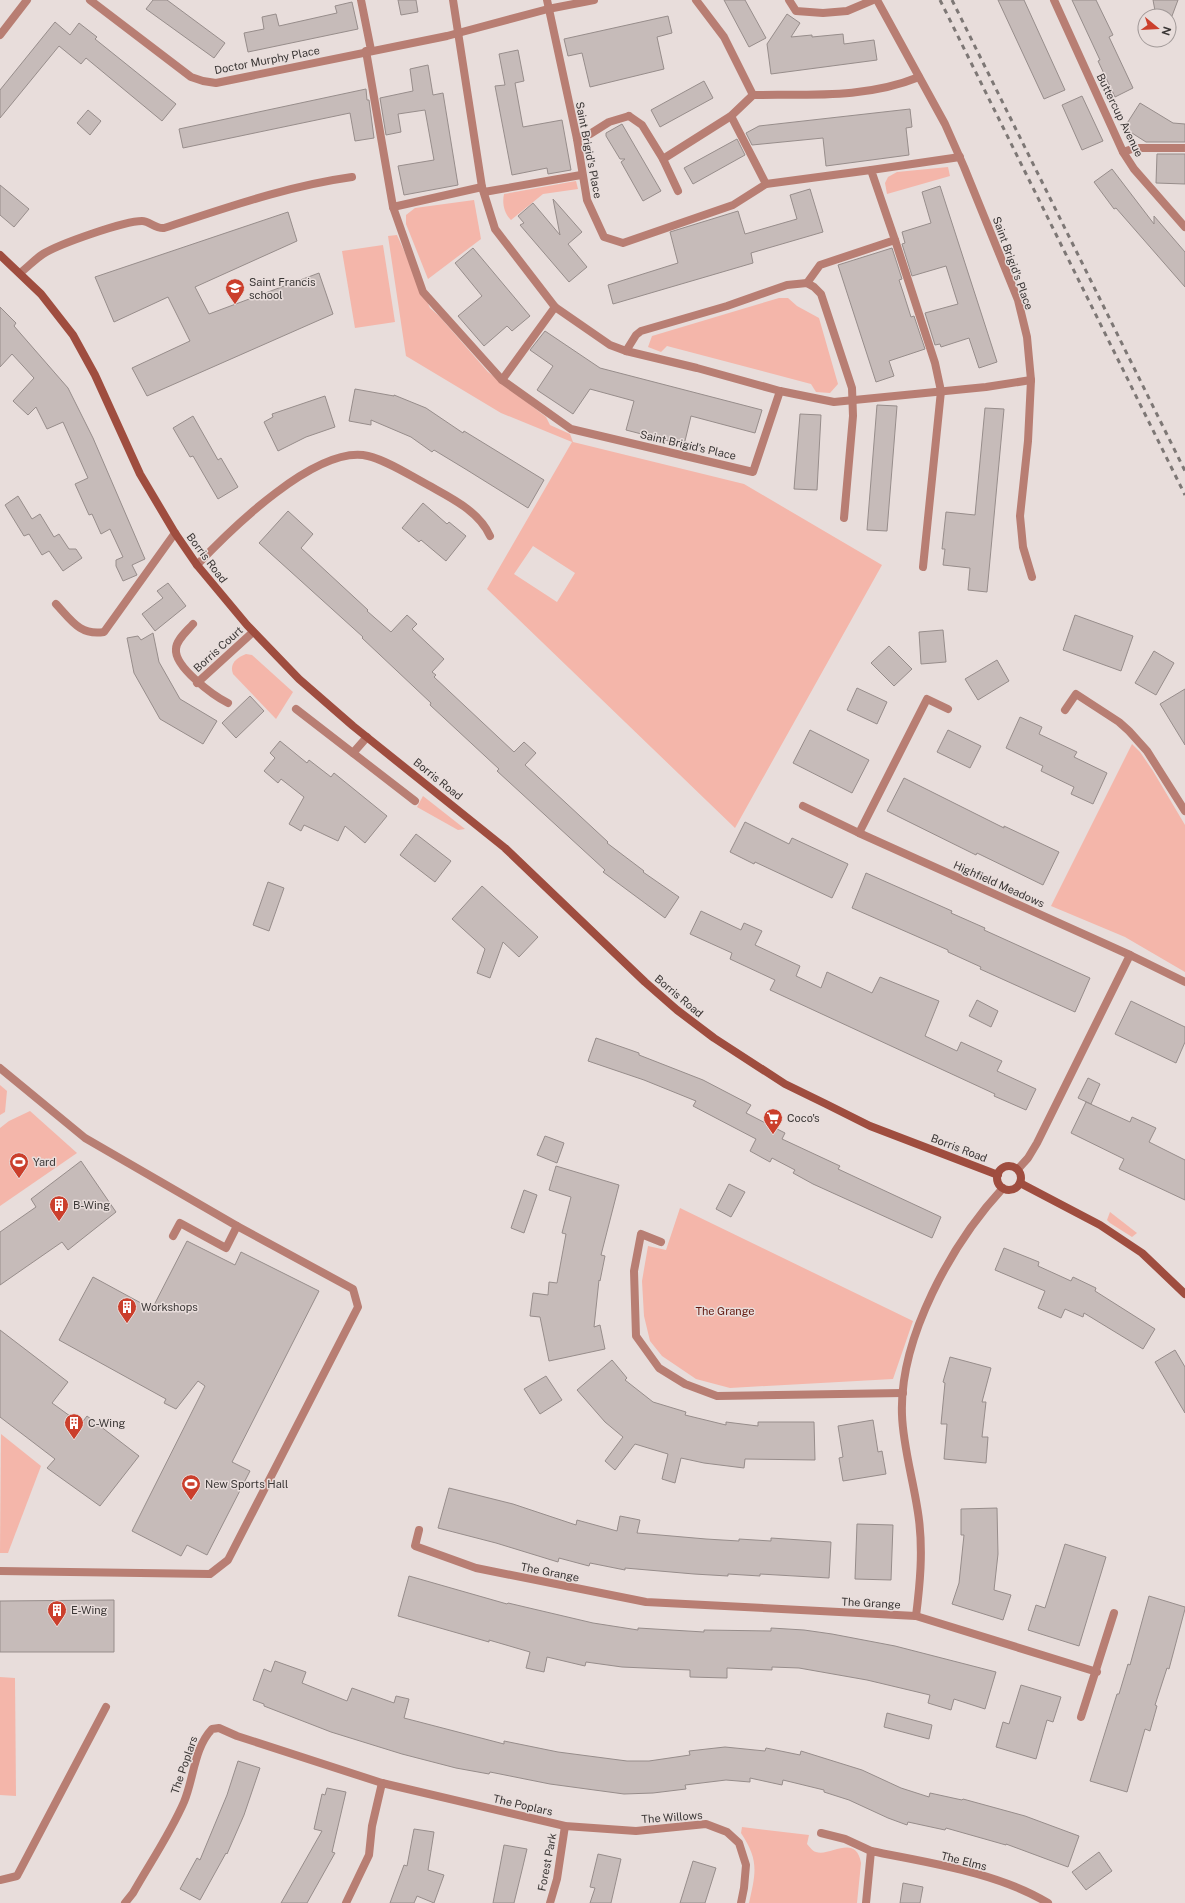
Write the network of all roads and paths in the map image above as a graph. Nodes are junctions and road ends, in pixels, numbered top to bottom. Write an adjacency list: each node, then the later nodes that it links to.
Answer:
1 (27, 0): 14 (street)
2 (90, 0): 15 (street, Doctor Murphy Place)
3 (361, 0): 15 (street, Saint Brigid's Place)
4 (453, 0): 13 (street)
5 (547, 0): 12 (street, Saint Brigid's Place)
6 (594, 0): 12 (street)
7 (696, 0): 17 (street)
8 (789, 0): 9 (street)
9 (873, 0)
10 (877, 0): 16 (street, Saint Brigid's Place)
11 (1054, 0): 21 (street, Buttercup Avenue)
12 (548, 9): 13 (street); 19 (street, Saint Brigid's Place)
13 (459, 32): 15 (street); 28 (street)
14 (0, 35)
15 (368, 51): 30 (street, Saint Brigid's Place)
16 (918, 77): 17 (street); 22 (street, Saint Brigid's Place)
17 (753, 95): 18 (street)
18 (731, 116): 23 (street); 27 (street)
19 (577, 139): 23 (street); 25 (street, Saint Brigid's Place)
20 (1185, 148): 21 (street)
21 (1123, 152): 31 (street, Buttercup Avenue)
22 (960, 157): 24 (street, Saint Brigid's Place); 39 (street, Saint Brigid's Place)
23 (663, 159): 29 (street)
24 (871, 170): 27 (street, Saint Brigid's Place); 32 (street)
25 (582, 175): 27 (street, Saint Brigid's Place); 28 (street)
26 (352, 177): 34 (street)
27 (766, 184)
28 (483, 189): 30 (street); 36 (street)
29 (678, 191)
30 (393, 207): 38 (street, Saint Brigid's Place)
31 (1185, 227)
32 (894, 240): 35 (street); 41 (street)
33 (0, 255): 34 (street, Borris Road)
34 (20, 274): 44 (street, Borris Road)
35 (807, 283): 37 (street); 42 (street)
36 (555, 306): 37 (street); 38 (street)
37 (626, 351): 40 (street)
38 (502, 380): 40 (street, Saint Brigid's Place)
39 (1032, 380): 41 (street); 48 (street, Saint Brigid's Place)
40 (780, 391): 42 (street)
41 (941, 391): 42 (street); 47 (street)
42 (852, 401): 43 (street)
43 (844, 518)
44 (175, 533): 46 (street, Borris Road); 49 (street)
45 (490, 536): 46 (street)
46 (197, 565): 51 (street, Borris Road)
47 (923, 566)
48 (1032, 577)
49 (56, 604)
50 (193, 624): 52 (street, Borris Court)
51 (253, 632): 52 (street, Borris Court); 57 (street, Borris Road)
52 (197, 683): 53 (street, Borris Court)
53 (228, 703)
54 (296, 709): 58 (street)
55 (948, 709): 62 (street)
56 (1065, 710): 61 (street)
57 (367, 737): 58 (street); 67 (street, Borris Road)
58 (353, 754): 59 (street)
59 (415, 802)
60 (803, 806): 62 (street, Highfield Meadows)
61 (1185, 812)
62 (859, 833): 63 (street, Highfield Meadows)
63 (1130, 955): 64 (street, Highfield Meadows); 66 (street)
64 (1185, 982)
65 (0, 1068): 70 (street)
66 (1018, 1169): 67 (street); 68 (street)
67 (998, 1175): 69 (street)
68 (1020, 1183): 69 (street); 73 (street)
69 (1003, 1188): 74 (street)
70 (237, 1226): 71 (street); 76 (street)
71 (173, 1236)
72 (661, 1242): 74 (street)
73 (1185, 1294)
74 (903, 1393): 78 (street)
75 (419, 1530): 78 (street, The Grange)
76 (0, 1570)
77 (1114, 1613): 79 (street)
78 (916, 1616): 79 (street, The Grange)
79 (1097, 1672): 81 (street)
80 (106, 1707): 86 (street)
81 (1081, 1717)
82 (382, 1783): 83 (street, The Poplars); 87 (street, The Poplars); 88 (street)
83 (565, 1826): 89 (street, Forest Park); 90 (street, The Willows)
84 (821, 1833): 85 (street, The Elms)
85 (871, 1851): 91 (street); 92 (street, The Elms)
86 (0, 1880)
87 (125, 1903)
88 (346, 1903)
89 (550, 1903)
90 (741, 1903)
91 (866, 1903)
92 (1048, 1903)

